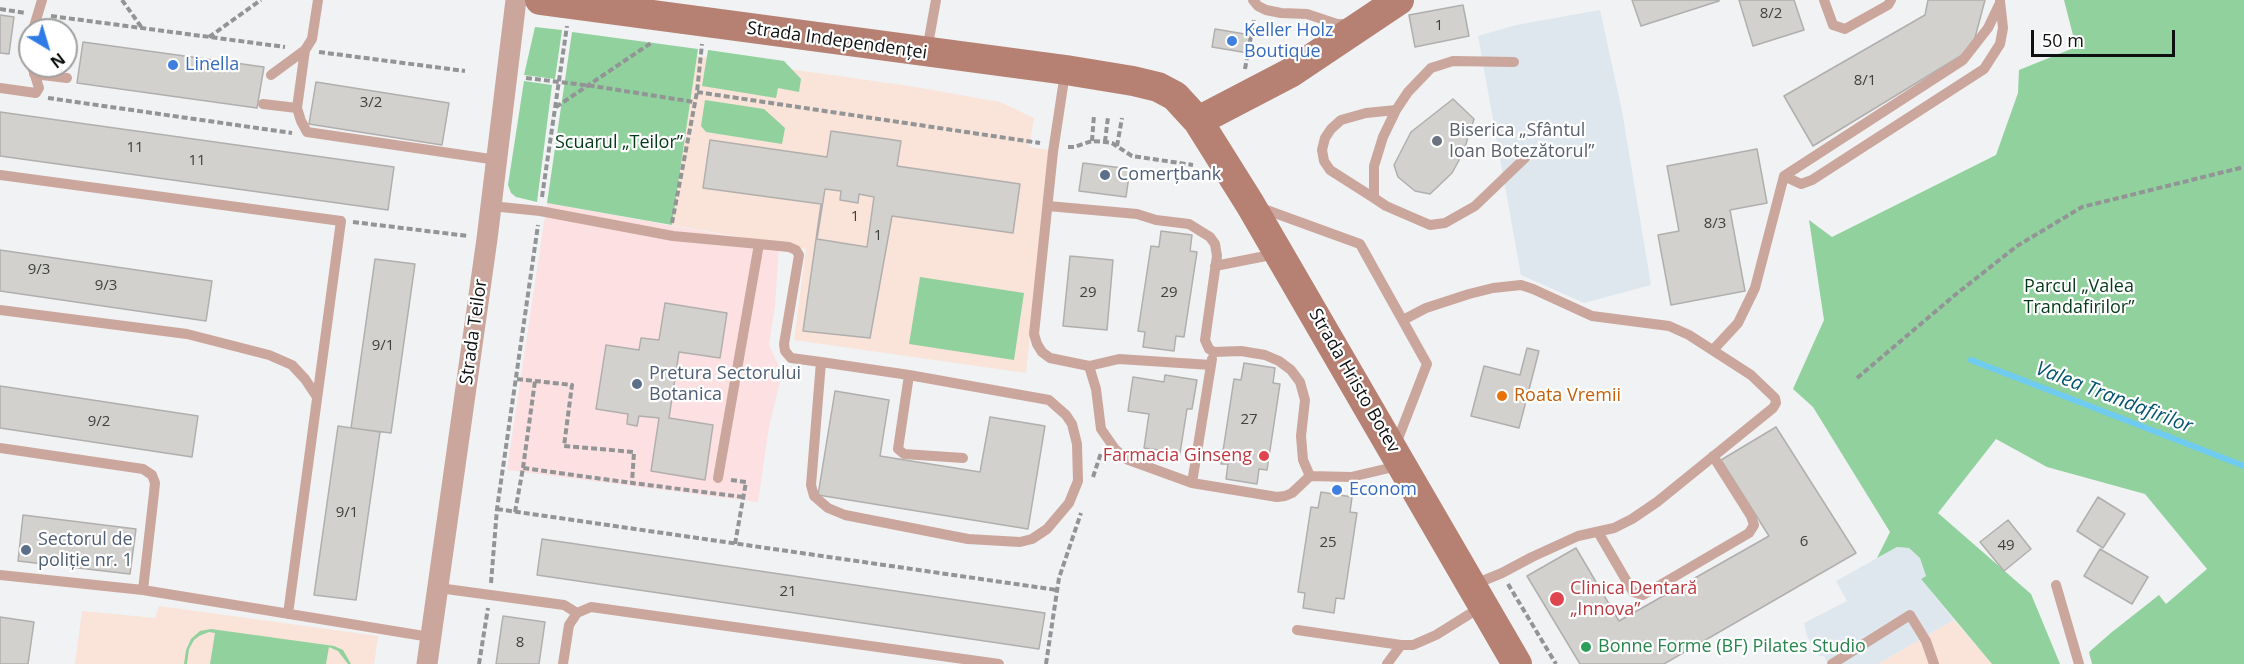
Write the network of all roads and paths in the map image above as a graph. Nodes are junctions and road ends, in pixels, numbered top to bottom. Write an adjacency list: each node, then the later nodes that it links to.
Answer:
1 (42, 0): 15 (lane)
2 (122, 0): 19 (path)
3 (261, 0): 20 (path)
4 (318, 0): 23 (lane)
5 (516, 0): 52 (street, Strada Teilor)
6 (540, 0): 13 (main road, Strada Independenței)
7 (936, 0): 24 (lane)
8 (1399, 0): 18 (main road)
9 (1824, 0): 10 (lane)
10 (1891, 0)
11 (2000, 1): 56 (lane); 56 (lane)
12 (1255, 2): 18 (lane); 31 (path)
13 (620, 6): 24 (main road, Strada Independenței)
14 (0, 9): 15 (path)
15 (38, 14): 16 (lane); 19 (path)
16 (37, 18)
17 (567, 25): 32 (path)
18 (1357, 27): 31 (main road)
19 (142, 28): 20 (path)
20 (208, 37): 23 (path)
21 (651, 42): 33 (path)
22 (702, 44): 35 (path)
23 (305, 50): 27 (path); 28 (lane); 39 (lane)
24 (926, 53): 26 (main road, Strada Independenței)
25 (1514, 62): 41 (lane)
26 (1066, 70): 45 (main road, Strada Independenței); 49 (lane)
27 (465, 71)
28 (271, 75)
29 (36, 78): 36 (lane)
30 (524, 78): 32 (path)
31 (1256, 80): 45 (main road)
32 (559, 82): 33 (path); 40 (path)
33 (588, 85): 37 (path); 40 (path)
34 (0, 88): 36 (lane)
35 (697, 92): 37 (path); 49 (path)
36 (36, 93): 46 (path)
37 (694, 102): 63 (path)
38 (263, 104): 39 (lane)
39 (297, 108): 46 (lane)
40 (555, 108): 61 (path)
41 (1396, 110): 57 (lane); 57 (lane)
42 (1094, 115): 47 (path)
43 (1108, 117): 48 (path)
44 (1122, 118): 50 (path)
45 (1198, 121): 58 (main road, Strada Hristo Botev)
46 (306, 132): 52 (lane)
47 (1092, 141): 48 (path); 49 (path)
48 (1105, 142): 50 (path)
49 (1054, 145): 60 (lane)
50 (1117, 146): 53 (path)
51 (1525, 158): 57 (lane)
52 (496, 160): 59 (street, Strada Teilor)
53 (1193, 165)
54 (2244, 167): 76 (path)
55 (0, 175): 62 (lane)
56 (1784, 176): 70 (lane)
57 (1374, 198)
58 (1250, 204): 66 (main road, Strada Hristo Botev); 69 (lane)
59 (491, 206): 61 (lane); 64 (street, Strada Teilor)
60 (1048, 206): 67 (lane); 74 (lane)
61 (540, 211): 63 (lane); 77 (path)
62 (341, 221): 64 (path); 79 (lane)
63 (670, 235): 65 (lane)
64 (487, 239): 101 (street, Strada Teilor)
65 (759, 244): 72 (lane); 87 (lane)
66 (1279, 254): 67 (lane); 83 (main road, Strada Hristo Botev)
67 (1215, 266): 71 (lane)
68 (0, 310): 79 (lane)
69 (1403, 321): 70 (lane); 83 (lane)
70 (1713, 350): 82 (lane)
71 (1214, 352): 73 (lane); 86 (lane)
72 (821, 362): 75 (lane); 75 (lane)
73 (1211, 365): 74 (lane); 91 (lane)
74 (1089, 366): 80 (lane)
75 (909, 375): 84 (lane)
76 (1857, 378)
77 (517, 379): 78 (path); 94 (path)
78 (535, 381): 85 (path); 90 (path)
79 (317, 397): 106 (lane)
80 (1107, 438): 88 (path); 91 (lane)
81 (0, 448): 102 (lane)
82 (1713, 456): 96 (lane); 96 (lane)
83 (1398, 457): 86 (lane); 105 (main road, Strada Hristo Botev)
84 (963, 458)
85 (522, 468): 90 (path); 95 (path)
86 (1310, 476): 91 (lane)
87 (718, 478)
88 (1092, 481)
89 (746, 482): 92 (path)
90 (632, 483): 92 (path)
91 (1192, 483)
92 (743, 497): 97 (path)
93 (1085, 503): 103 (path)
94 (497, 509): 95 (path); 104 (path)
95 (516, 512): 97 (path)
96 (1598, 532): 98 (lane)
97 (735, 544): 103 (path)
98 (1502, 573): 105 (lane); 118 (path)
99 (0, 575): 102 (lane)
100 (2056, 585): 121 (lane)
101 (439, 588): 104 (lane); 109 (street, Strada Teilor)
102 (142, 590): 106 (lane)
103 (1057, 590): 115 (path)
104 (490, 595): 107 (lane); 112 (path)
105 (1477, 596): 110 (lane); 117 (main road, Strada Hristo Botev)
106 (288, 614): 109 (lane)
107 (577, 614): 113 (lane); 114 (lane)
108 (1297, 630): 110 (lane)
109 (430, 637): 111 (street, Strada Teilor)
110 (1401, 645): 116 (lane)
111 (427, 664)
112 (479, 664)
113 (563, 664)
114 (999, 664)
115 (1046, 664)
116 (1387, 664)
117 (1516, 664)
118 (1556, 664)
119 (1832, 664): 120 (lane)
120 (1934, 664)
121 (2079, 664)

